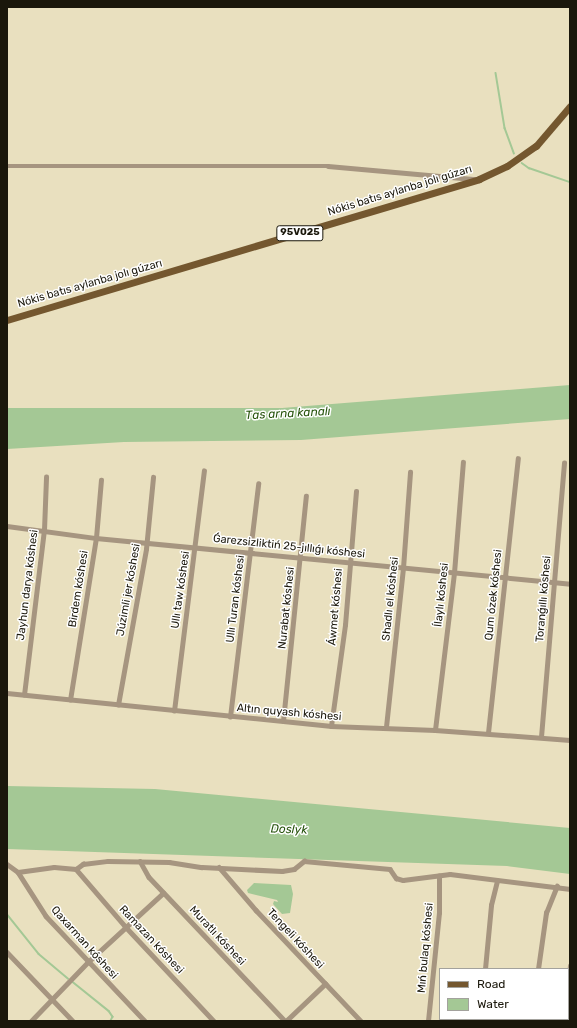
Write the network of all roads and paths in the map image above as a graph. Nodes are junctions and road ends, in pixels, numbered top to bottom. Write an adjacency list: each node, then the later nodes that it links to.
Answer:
1 (570, 106): 3 (main road, Nókis batıs aylanba jolı gúzarı / 95V025)
2 (7, 166): 3 (street)
3 (479, 179): 4 (main road, Nókis batıs aylanba jolı gúzarı / 95V025)
4 (7, 320)
5 (518, 459): 26 (street, Qum ózek kóshesi)
6 (463, 462): 25 (street, Ílaylı kóshesi)
7 (564, 463): 27 (street, Toranǵıllı kóshesi)
8 (204, 471): 20 (street, Ullı taw kóshesi)
9 (410, 472): 24 (street, Shadlı el kóshesi)
10 (46, 478): 17 (street, Jayhun darya kóshesi)
11 (153, 478): 19 (street, Júzimli jer kóshesi)
12 (101, 480): 18 (street, Birdem kóshesi)
13 (258, 484): 21 (street, Ullı Turan kóshesi)
14 (356, 491): 23 (street, Áwmet kóshesi)
15 (306, 496): 22 (street, Nurabat kóshesi)
16 (7, 526): 17 (street, Ǵarezsizliktiń 25-jıllıǵı kóshesi)
17 (44, 530): 18 (street, Ǵarezsizliktiń 25-jıllıǵı kóshesi); 30 (street, Jayhun darya kóshesi)
18 (96, 538): 19 (street, Ǵarezsizliktiń 25-jıllıǵı kóshesi); 31 (street, Birdem kóshesi)
19 (147, 543): 20 (street, Ǵarezsizliktiń 25-jıllıǵı kóshesi); 32 (street, Júzimli jer kóshesi)
20 (196, 546): 21 (street, Ǵarezsizliktiń 25-jıllıǵı kóshesi); 33 (street, Ullı taw kóshesi)
21 (251, 551): 22 (street, Ǵarezsizliktiń 25-jıllıǵı kóshesi); 34 (street, Ullı Turan kóshesi)
22 (301, 556): 23 (street, Ǵarezsizliktiń 25-jıllıǵı kóshesi); 35 (street, Nurabat kóshesi)
23 (349, 562): 24 (street, Ǵarezsizliktiń 25-jıllıǵı kóshesi); 36 (street, Áwmet kóshesi)
24 (403, 568): 25 (street, Ǵarezsizliktiń 25-jıllıǵı kóshesi); 37 (street, Shadlı el kóshesi)
25 (454, 573): 26 (street, Ǵarezsizliktiń 25-jıllıǵı kóshesi); 38 (street, Ílaylı kóshesi)
26 (505, 577): 27 (street, Ǵarezsizliktiń 25-jıllıǵı kóshesi); 39 (street, Qum ózek kóshesi)
27 (555, 582): 28 (street, Ǵarezsizliktiń 25-jıllıǵı kóshesi); 40 (street, Toranǵıllı kóshesi)
28 (570, 584)
29 (7, 693): 30 (street, Altın quyash kóshesi)
30 (24, 695): 31 (street, Altın quyash kóshesi)
31 (70, 700): 32 (street, Altın quyash kóshesi)
32 (118, 705): 33 (street, Altın quyash kóshesi)
33 (174, 711): 34 (street, Altın quyash kóshesi)
34 (230, 717): 35 (street, Altın quyash kóshesi)
35 (283, 722): 36 (street, Altın quyash kóshesi)
36 (332, 726): 37 (street, Altın quyash kóshesi)
37 (386, 727): 38 (street, Altın quyash kóshesi)
38 (435, 730): 39 (street, Altın quyash kóshesi)
39 (488, 733): 40 (street, Altın quyash kóshesi)
40 (541, 737): 41 (street, Altın quyash kóshesi)
41 (570, 740)
42 (140, 861): 44 (street); 45 (street); 51 (street, Muratlı kóshesi)
43 (7, 864): 46 (street)
44 (219, 867): 47 (street); 59 (street, Tengeli kóshesi)
45 (76, 869): 46 (street); 52 (street, Ramazan kóshesi)
46 (18, 872): 54 (street, Qaxarman kóshesi)
47 (439, 876): 48 (street); 67 (street, Mıń bulaq kóshesi)
48 (497, 881): 49 (street); 56 (street)
49 (557, 886): 50 (street); 57 (street)
50 (570, 889)
51 (163, 893): 52 (street); 65 (street, Muratlı kóshesi)
52 (125, 926): 54 (street); 64 (street, Ramazan kóshesi)
53 (7, 952): 60 (street)
54 (88, 962): 60 (street); 63 (street, Qaxarman kóshesi)
55 (570, 966): 58 (street)
56 (486, 968)
57 (538, 968)
58 (569, 977)
59 (325, 984): 65 (street); 66 (street, Tengeli kóshesi)
60 (52, 999): 61 (street); 62 (street)
61 (31, 1021)
62 (73, 1021)
63 (144, 1021)
64 (214, 1021)
65 (285, 1021)
66 (361, 1021)
67 (428, 1021)

